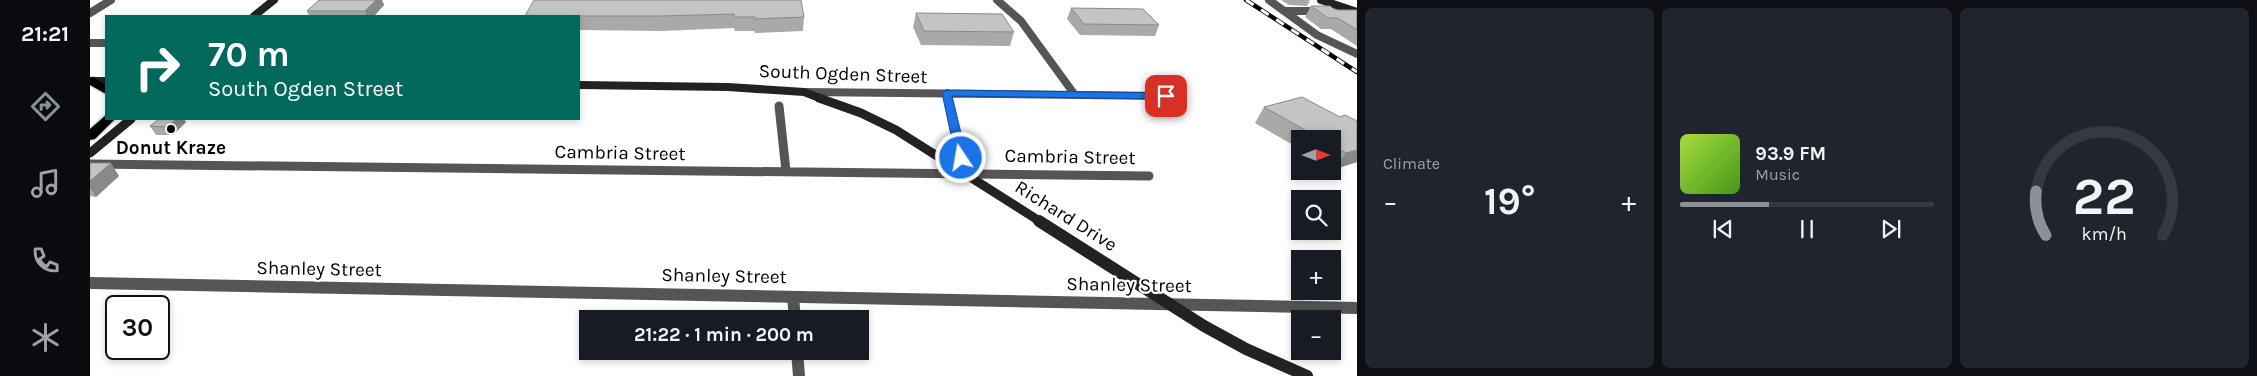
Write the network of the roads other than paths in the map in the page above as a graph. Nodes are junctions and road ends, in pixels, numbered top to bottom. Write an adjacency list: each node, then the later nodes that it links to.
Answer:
1 (111, 0): 8 (street)
2 (274, 0): 9 (street)
3 (997, 0): 19 (street)
4 (1268, 0): 6 (street)
5 (1321, 0): 7 (street)
6 (1284, 11): 7 (street); 12 (street)
7 (1357, 12)
8 (90, 13)
9 (255, 15)
10 (90, 43): 11 (street)
11 (105, 43)
12 (1357, 54)
13 (92, 81): 14 (street); 16 (highway)
14 (105, 82)
15 (580, 86): 17 (street, South Ogden Street)
16 (105, 89)
17 (804, 92): 18 (street, South Ogden Street); 28 (street, Richard Drive)
18 (947, 93): 19 (street, South Ogden Street); 28 (street)
19 (1075, 95): 20 (street, South Ogden Street)
20 (1166, 96)
21 (778, 106): 27 (street)
22 (107, 120): 24 (highway)
23 (130, 120): 25 (street)
24 (90, 136)
25 (90, 153)
26 (90, 164): 27 (street, Cambria Street)
27 (786, 171): 28 (street, Cambria Street)
28 (963, 174): 29 (street, Cambria Street); 32 (street, Richard Drive)
29 (1149, 176)
30 (90, 283): 31 (street, Shanley Street)
31 (793, 297): 32 (street, Shanley Street); 34 (street)
32 (1171, 305): 33 (street, Shanley Street); 37 (street, Richard Drive)
33 (1357, 308)
34 (794, 310)
35 (798, 360): 36 (street)
36 (799, 376)
37 (1306, 376)

